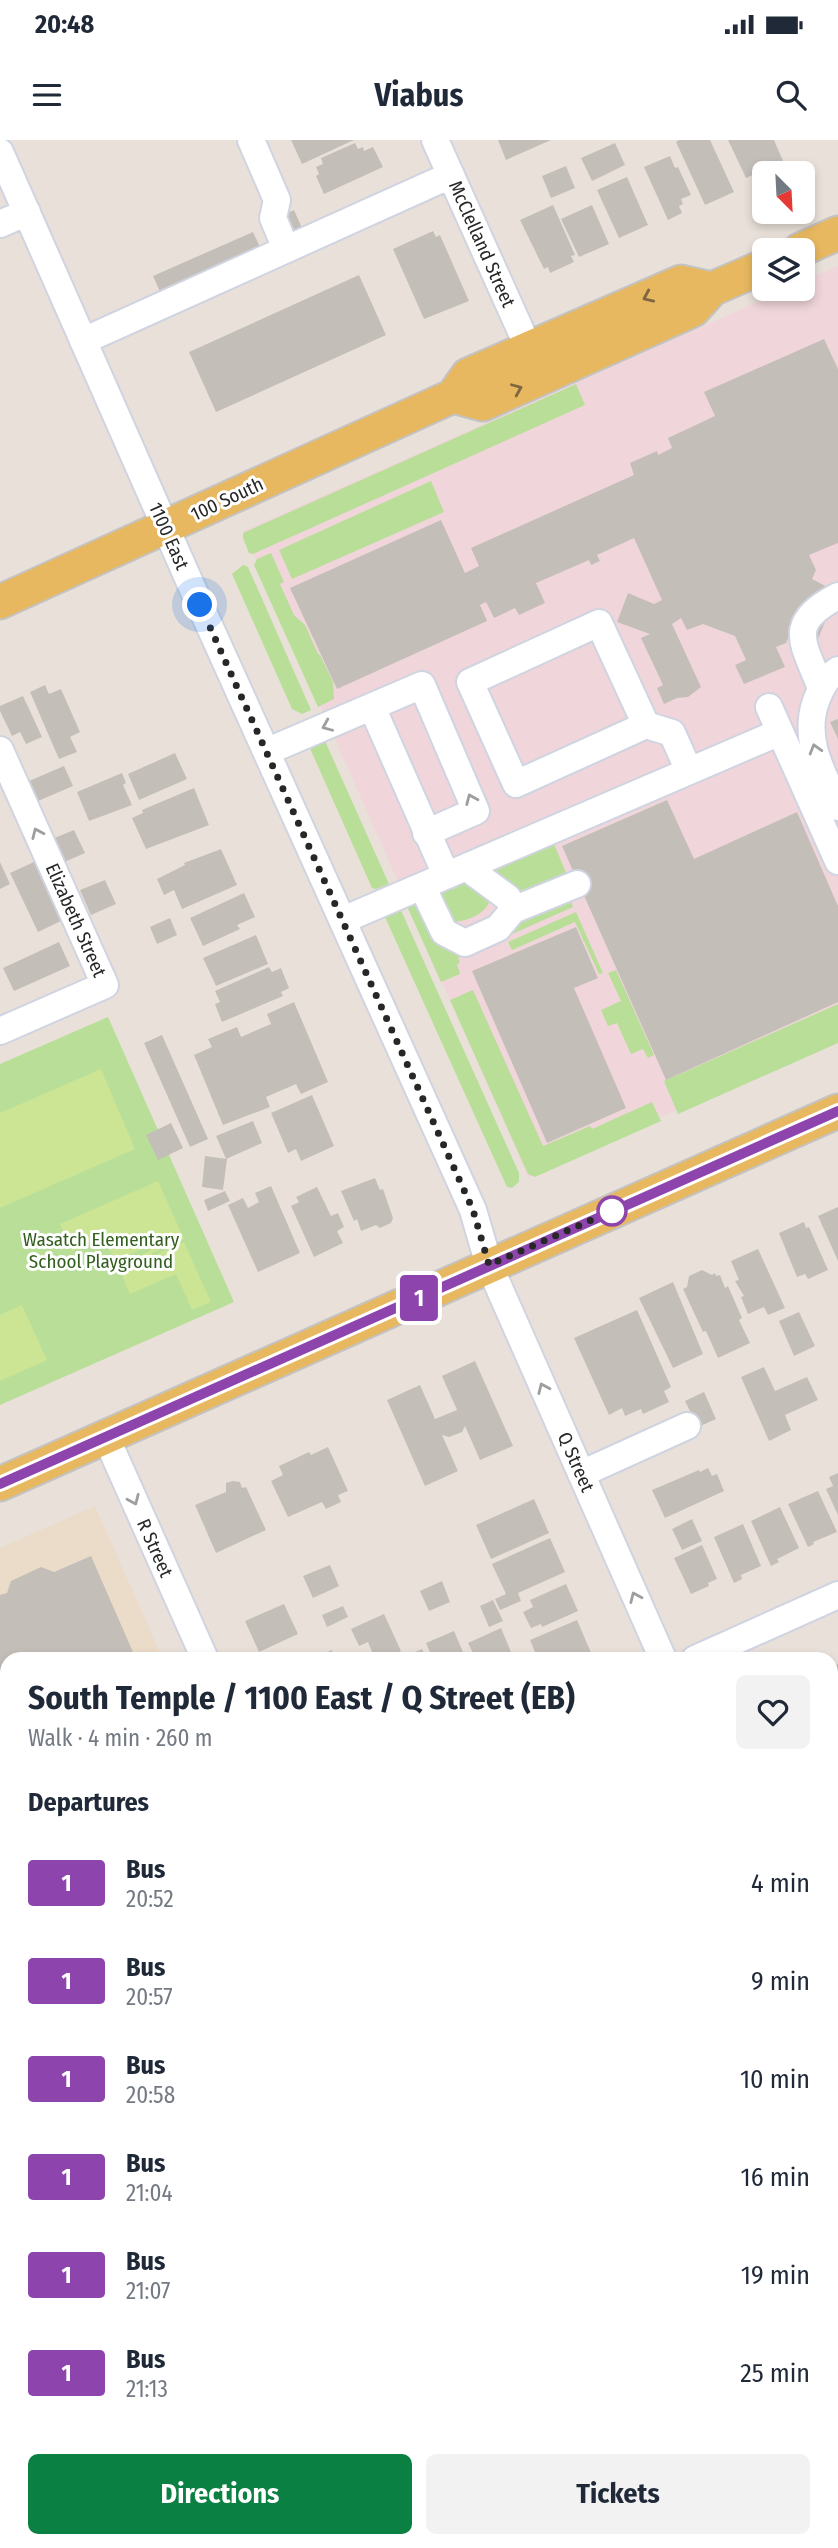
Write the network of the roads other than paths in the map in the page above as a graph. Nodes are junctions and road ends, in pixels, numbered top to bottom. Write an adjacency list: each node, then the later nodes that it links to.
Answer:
1 (251, 140): 9 (street)
2 (435, 140): 4 (street, McClelland Street)
3 (0, 152): 5 (street, 1100 East)
4 (451, 176): 9 (street); 13 (street, McClelland Street)
5 (27, 212): 6 (street); 12 (street, 1100 East)
6 (0, 224)
7 (838, 233): 8 (main road)
8 (815, 243)
9 (286, 249): 12 (street)
10 (752, 271): 11 (main road)
11 (712, 289): 13 (main road, 100 South, one-way to 13); 14 (main road, one-way to 11)
12 (83, 341): 15 (street, 1100 East)
13 (529, 349): 14 (main road, 100 South)
14 (453, 396): 15 (main road, 100 South)
15 (166, 528): 17 (main road, 100 South); 24 (street, 1100 East)
16 (838, 596): 18 (street)
17 (0, 602)
18 (830, 679): 26 (street, one-way to 18)
19 (372, 707): 24 (street, one-way to 24); 27 (street); 27 (street, one-way to 19)
20 (769, 707): 22 (street)
21 (646, 725): 21 (street); 25 (street)
22 (779, 732): 25 (street); 28 (street)
23 (0, 751): 34 (street, Elizabeth Street, one-way to 23)
24 (268, 751): 33 (street, 1100 East)
25 (689, 771): 29 (street)
26 (838, 807)
27 (426, 833): 29 (street)
28 (838, 862)
29 (456, 871): 31 (street); 32 (street)
30 (576, 884): 32 (street)
31 (422, 886): 32 (street); 33 (street)
32 (513, 910)
33 (343, 920): 36 (street, 1100 East)
34 (0, 1031)
35 (838, 1111): 36 (main road)
36 (489, 1265): 38 (main road); 39 (street, Q Street, one-way to 36)
37 (687, 1426): 39 (street)
38 (106, 1437): 40 (main road); 42 (street, R Street, one-way to 42)
39 (581, 1474): 43 (street, Q Street, one-way to 39)
40 (0, 1484)
41 (838, 1595): 44 (street)
42 (202, 1652)
43 (660, 1652)
44 (711, 1652)

